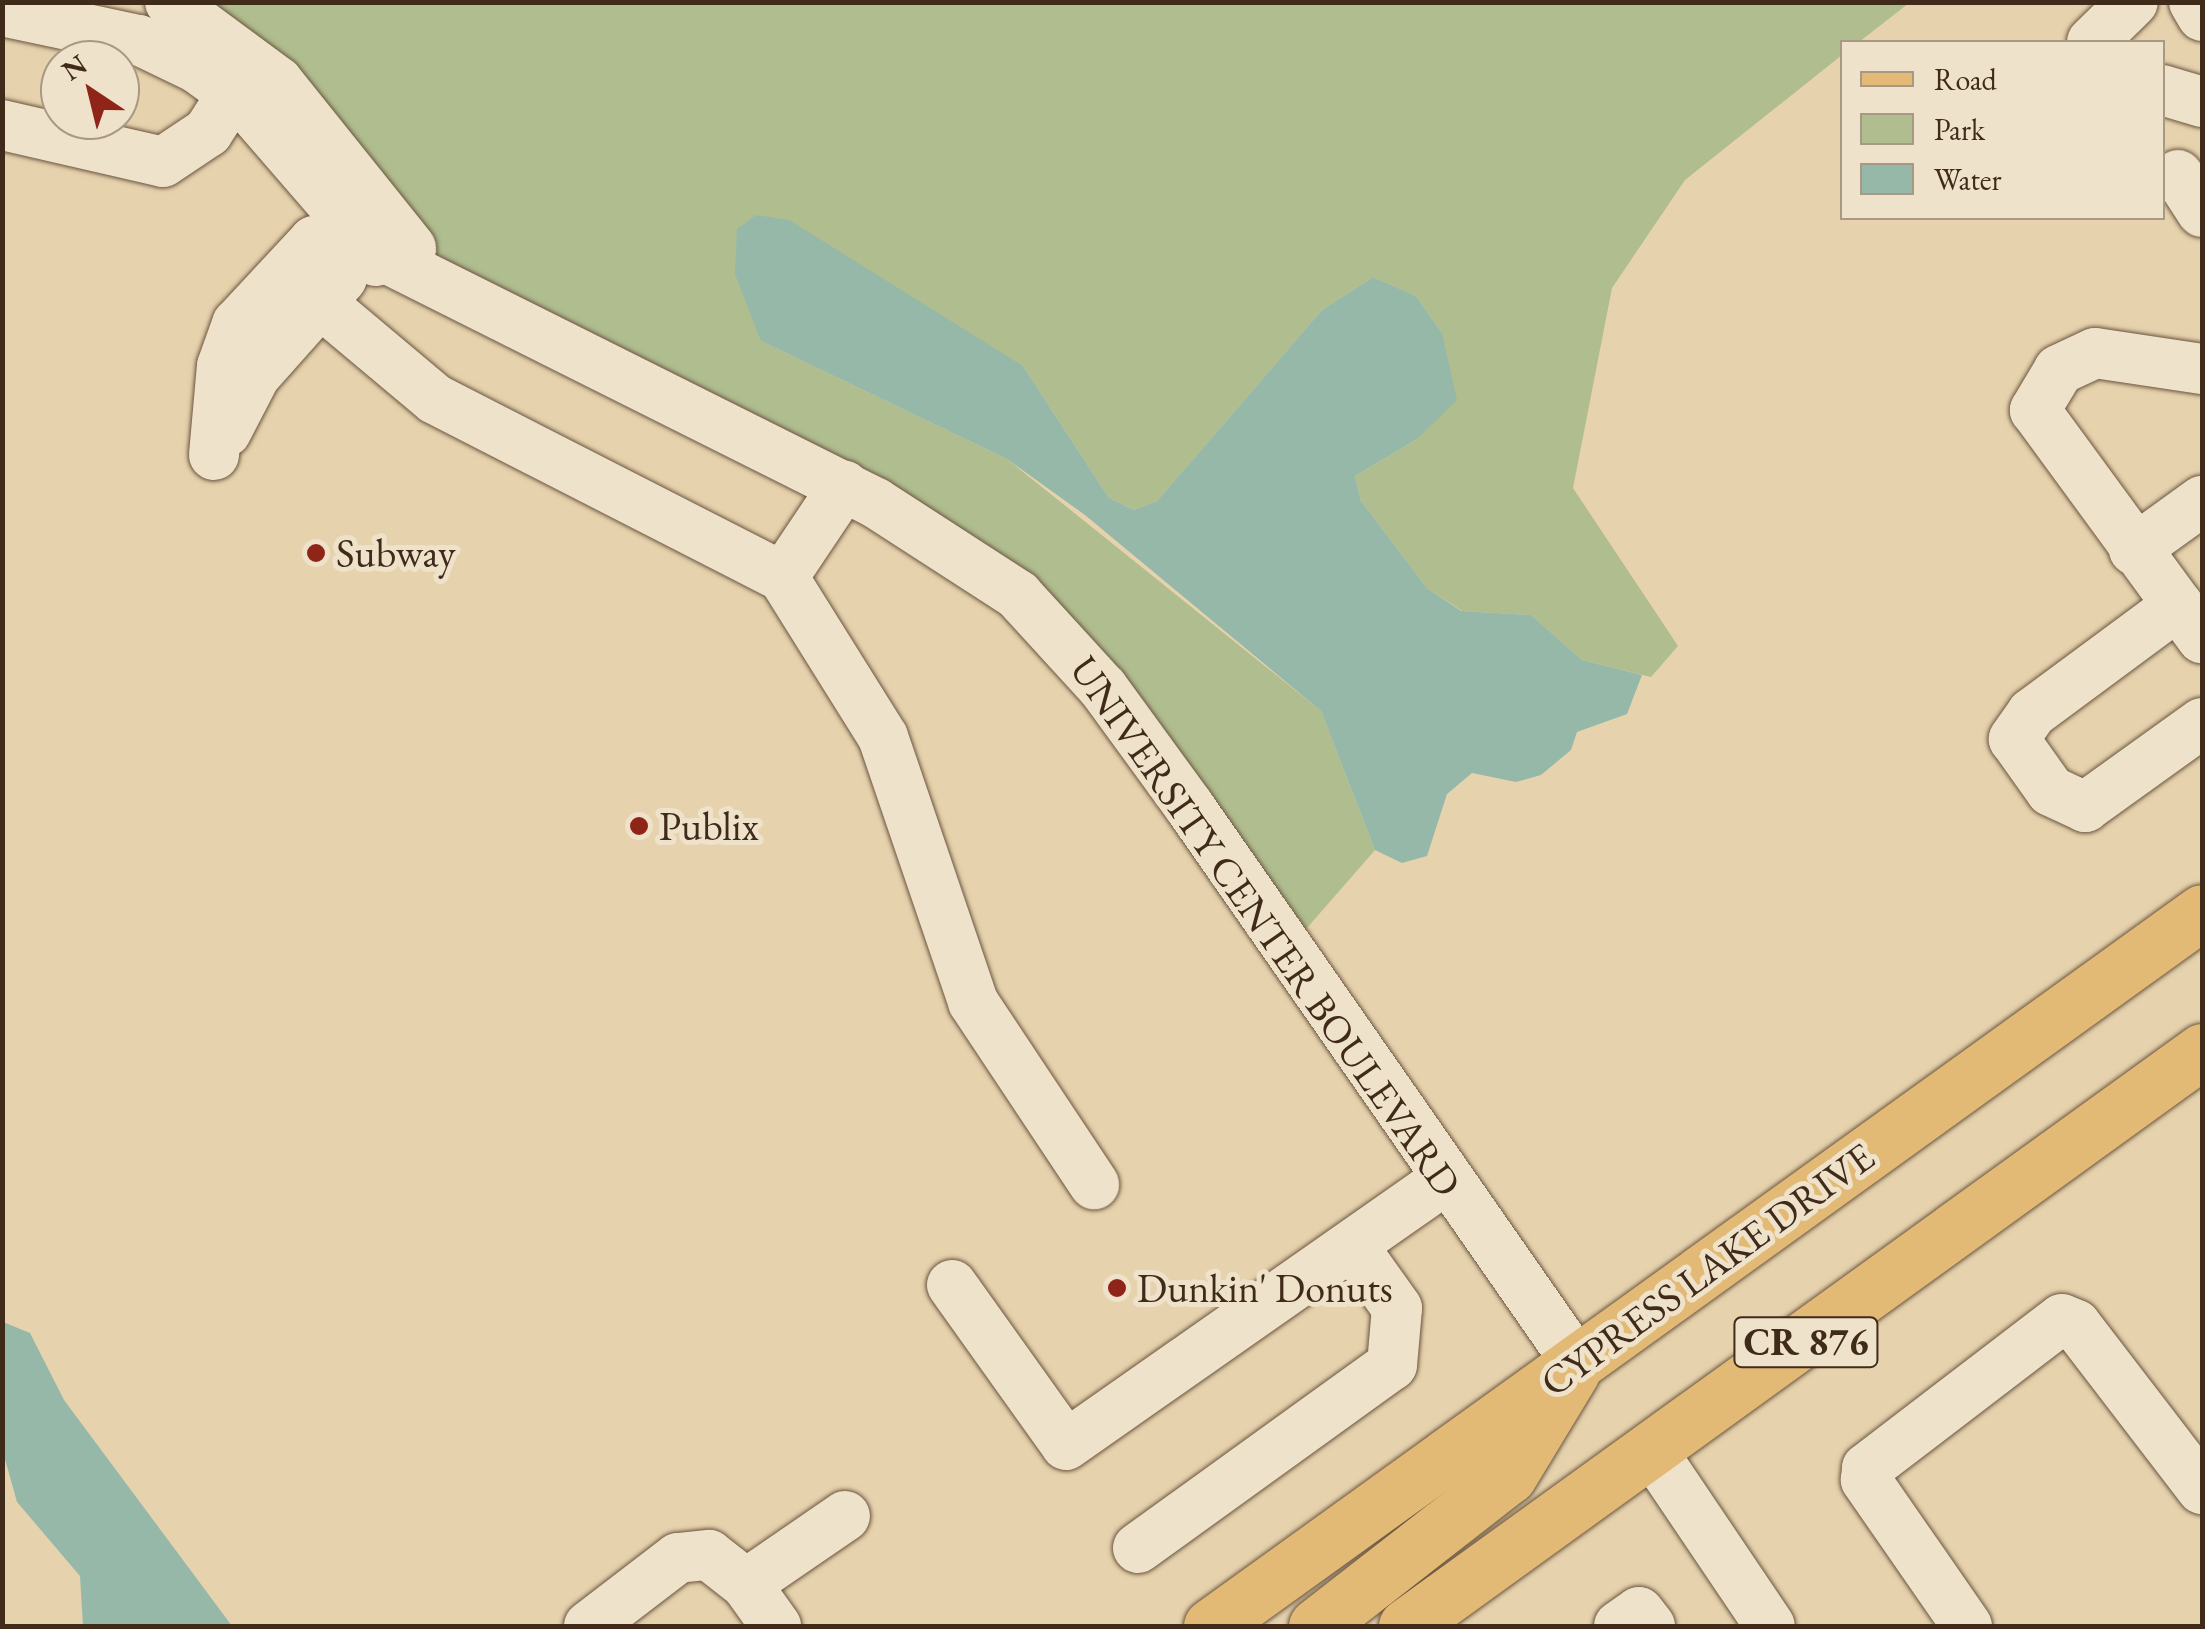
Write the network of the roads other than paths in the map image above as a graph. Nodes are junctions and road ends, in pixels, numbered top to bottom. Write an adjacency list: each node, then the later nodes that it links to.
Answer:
1 (170, 2): 7 (street, UNIVERSITY CENTER BOULEVARD)
2 (2134, 2): 6 (street)
3 (2194, 2): 5 (street)
4 (2, 12): 7 (street, UNIVERSITY CENTER BOULEVARD)
5 (2202, 16)
6 (2094, 40)
7 (243, 78): 10 (street); 12 (street, UNIVERSITY CENTER BOULEVARD)
8 (2165, 91): 9 (street)
9 (2202, 102)
10 (2, 125)
11 (359, 257): 12 (street); 13 (street); 13 (street)
12 (439, 277): 15 (street, UNIVERSITY CENTER BOULEVARD)
13 (322, 304): 18 (street)
14 (2202, 370): 17 (street)
15 (844, 486): 18 (street); 23 (street, UNIVERSITY CENTER BOULEVARD)
16 (2202, 501): 17 (street)
17 (2134, 550): 19 (street)
18 (783, 577): 24 (street)
19 (2190, 622): 20 (street)
20 (2202, 722)
21 (2202, 912): 27 (main road, CYPRESS LAKE DRIVE / CR 876)
22 (2202, 1051): 28 (main road, CR 876)
23 (1445, 1180): 25 (street); 27 (street, UNIVERSITY CENTER BOULEVARD)
24 (1094, 1184)
25 (1352, 1245): 26 (street); 31 (street)
26 (952, 1285)
27 (1576, 1363): 35 (main road, CYPRESS LAKE DRIVE / CR 876); 36 (main road)
28 (1654, 1454): 37 (main road, CR 876); 40 (street)
29 (2202, 1490): 41 (street)
30 (845, 1516): 32 (street)
31 (1138, 1548)
32 (746, 1584): 33 (street); 34 (street)
33 (589, 1626)
34 (776, 1626)
35 (1211, 1626)
36 (1316, 1626)
37 (1406, 1626)
38 (1619, 1626): 39 (street)
39 (1650, 1626)
40 (1770, 1626)
41 (1967, 1626)

